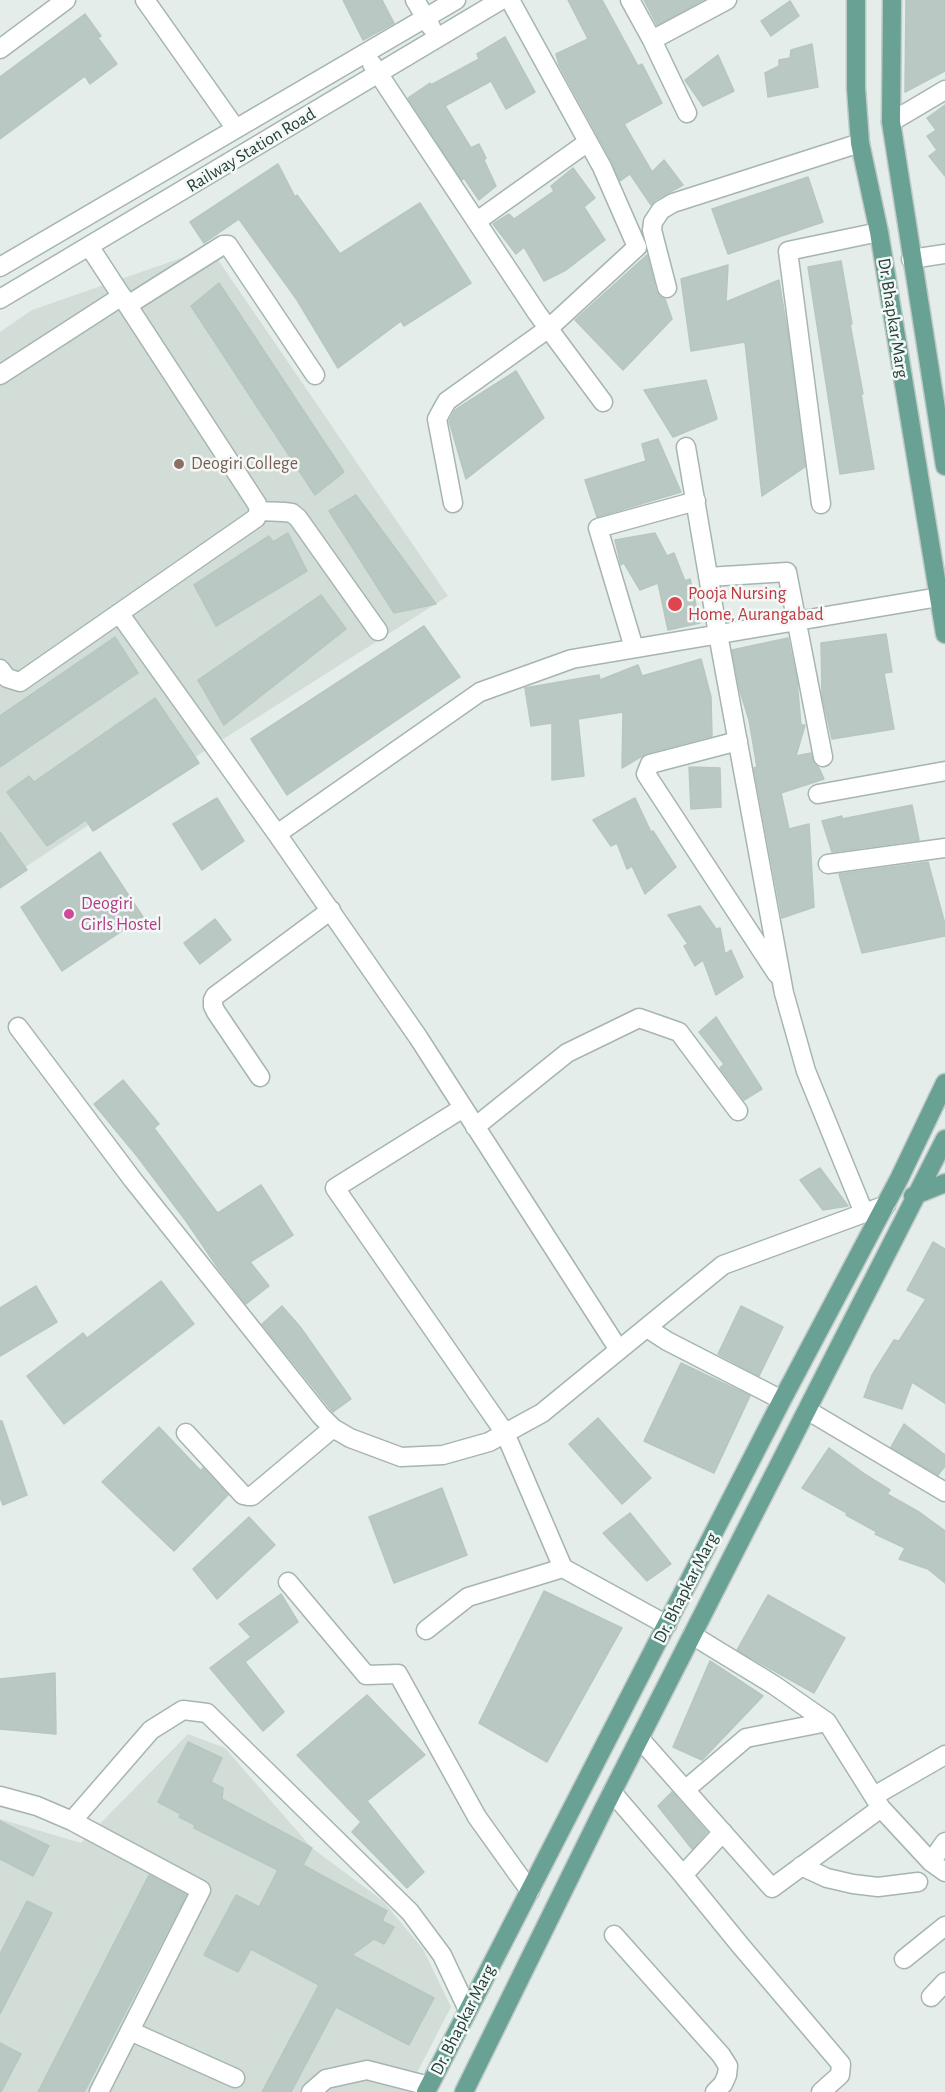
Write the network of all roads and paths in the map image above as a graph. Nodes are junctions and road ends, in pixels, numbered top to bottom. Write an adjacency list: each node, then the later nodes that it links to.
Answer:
1 (66, 0): 14 (street)
2 (145, 0): 20 (street)
3 (415, 0): 11 (street)
4 (456, 0): 11 (street, Railway Station Road)
5 (501, 0): 12 (street, Railway Station Road)
6 (510, 0): 21 (street)
7 (630, 0): 13 (street)
8 (727, 0): 13 (street)
9 (856, 0): 22 (main road, Dr. Bhapkar Marg)
10 (892, 0): 19 (main road, Dr. Bhapkar Marg)
11 (426, 18): 12 (street); 15 (street, Railway Station Road)
12 (437, 37): 16 (street, Railway Station Road)
13 (652, 40): 18 (street)
14 (0, 49)
15 (364, 54): 16 (street); 20 (street, Railway Station Road)
16 (380, 74): 23 (street); 25 (street, Railway Station Road)
17 (945, 90): 19 (street)
18 (687, 113)
19 (891, 122): 27 (main road, Dr. Bhapkar Marg)
20 (236, 129): 28 (street, Railway Station Road)
21 (588, 142): 23 (street); 32 (street)
22 (860, 143): 24 (main road, Dr. Bhapkar Marg); 29 (street)
23 (477, 221): 32 (street)
24 (879, 232): 40 (street); 43 (main road, Dr. Bhapkar Marg)
25 (89, 246): 30 (street, Railway Station Road); 31 (street)
26 (945, 254): 27 (street)
27 (911, 259): 37 (main road, Dr. Bhapkar Marg)
28 (0, 267)
29 (667, 288)
30 (0, 299)
31 (125, 300): 33 (street); 34 (street); 41 (street)
32 (549, 328): 35 (street); 39 (street)
33 (0, 375)
34 (315, 375)
35 (603, 402)
36 (686, 447): 38 (street)
37 (945, 466)
38 (696, 501): 42 (street); 49 (street)
39 (453, 503)
40 (821, 504)
41 (259, 511): 44 (street); 46 (street)
42 (708, 577): 45 (street); 47 (street)
43 (939, 597): 45 (street); 48 (main road, Dr. Bhapkar Marg)
44 (119, 613): 50 (street); 55 (street)
45 (798, 621): 47 (street); 52 (street)
46 (378, 631)
47 (718, 634): 49 (street); 51 (street)
48 (945, 634)
49 (634, 648): 55 (street)
50 (0, 669)
51 (738, 741): 59 (street); 59 (street)
52 (823, 757)
53 (945, 771): 54 (street)
54 (818, 794)
55 (278, 834): 58 (street)
56 (945, 848): 57 (street)
57 (828, 864)
58 (331, 910): 61 (street); 63 (street)
59 (782, 982): 72 (street)
60 (18, 1027): 77 (street)
61 (260, 1077)
62 (945, 1083): 68 (main road, Dr. Bhapkar Marg)
63 (463, 1108): 65 (street); 78 (street)
64 (738, 1111): 65 (street)
65 (475, 1126): 74 (street)
66 (945, 1139): 67 (main road, Dr. Bhapkar Marg)
67 (937, 1167): 68 (main road); 70 (main road, Dr. Bhapkar Marg)
68 (899, 1179): 71 (main road, Dr. Bhapkar Marg)
69 (945, 1184): 70 (main road)
70 (915, 1196): 71 (main road); 76 (main road, Dr. Bhapkar Marg)
71 (886, 1205): 72 (street); 75 (main road, Dr. Bhapkar Marg)
72 (864, 1213): 73 (street)
73 (647, 1328): 74 (street); 75 (street)
74 (619, 1350): 78 (street)
75 (782, 1401): 83 (main road, Dr. Bhapkar Marg)
76 (807, 1410): 80 (street); 85 (main road, Dr. Bhapkar Marg)
77 (333, 1428): 78 (street); 79 (street)
78 (505, 1433): 81 (street)
79 (186, 1434)
80 (945, 1491)
81 (563, 1568): 83 (street); 84 (street)
82 (288, 1582): 100 (street)
83 (667, 1624): 100 (main road, Dr. Bhapkar Marg)
84 (426, 1630)
85 (692, 1635): 86 (street); 87 (main road, Dr. Bhapkar Marg)
86 (827, 1722): 89 (street); 92 (street)
87 (640, 1739): 89 (street); 90 (main road, Dr. Bhapkar Marg)
88 (945, 1755): 92 (street)
89 (685, 1790): 94 (street)
90 (612, 1792): 98 (street); 112 (main road, Dr. Bhapkar Marg)
91 (0, 1796): 93 (street)
92 (877, 1802): 96 (street); 97 (street)
93 (72, 1821): 106 (street); 107 (street)
94 (723, 1832): 96 (street); 98 (street)
95 (945, 1842): 97 (street)
96 (801, 1866): 99 (street)
97 (938, 1867)
98 (683, 1875): 114 (street)
99 (918, 1882)
100 (530, 1891): 106 (main road, Dr. Bhapkar Marg)
101 (945, 1926): 103 (street)
102 (614, 1935): 113 (street)
103 (904, 1959)
104 (945, 1982): 105 (street)
105 (931, 1997)
106 (468, 2010): 109 (main road, Dr. Bhapkar Marg)
107 (130, 2031): 108 (street); 110 (street)
108 (235, 2078)
109 (427, 2089): 111 (street)
110 (99, 2092)
111 (311, 2092)
112 (464, 2092)
113 (715, 2092)
114 (821, 2092)

